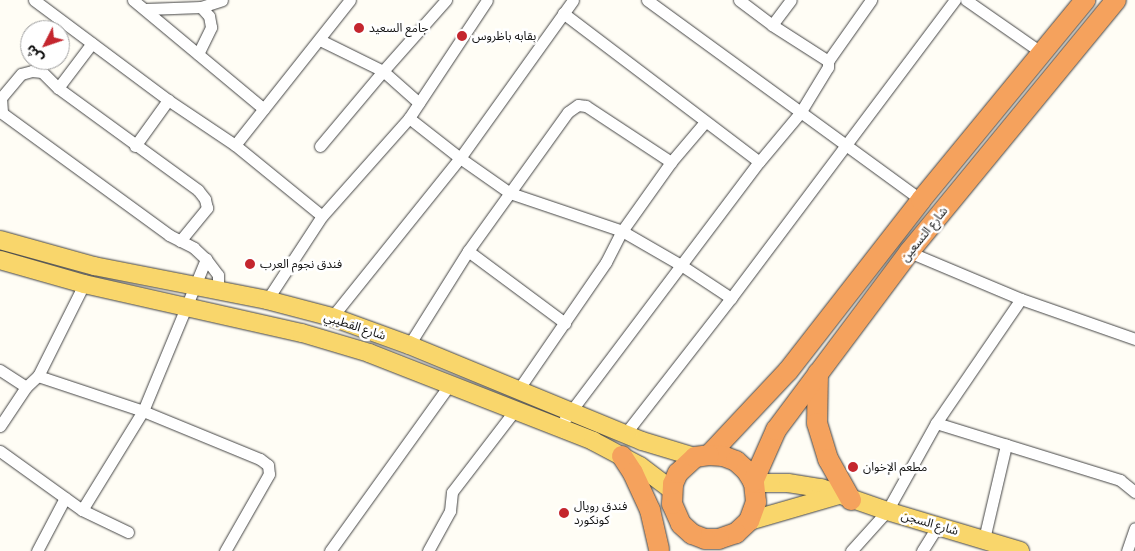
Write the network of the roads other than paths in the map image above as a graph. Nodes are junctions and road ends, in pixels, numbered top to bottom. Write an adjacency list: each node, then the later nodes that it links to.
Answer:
1 (34, 0): 21 (street)
2 (133, 0): 17 (street)
3 (222, 0): 16 (street)
4 (350, 0): 20 (street)
5 (446, 0): 25 (street)
6 (487, 0): 28 (street)
7 (573, 0): 18 (street)
8 (647, 0): 30 (street)
9 (739, 0): 19 (street)
10 (791, 0): 19 (street)
11 (871, 0): 24 (street)
12 (955, 0): 33 (street)
13 (966, 0): 22 (street)
14 (1085, 0): 22 (highway, شارع التسعين)
15 (1116, 0): 47 (highway, شارع التسعين)
16 (201, 7): 17 (street); 23 (street)
17 (146, 9): 23 (street)
18 (563, 13): 32 (street); 37 (street)
19 (772, 25): 24 (street)
20 (320, 40): 25 (street); 29 (street)
21 (92, 43): 26 (street); 27 (street)
22 (1042, 53): 41 (highway, شارع التسعين)
23 (198, 54): 29 (street)
24 (828, 62): 30 (street)
25 (383, 70): 28 (street); 36 (street)
26 (58, 88): 34 (street); 45 (street)
27 (168, 100): 34 (street); 35 (street)
28 (420, 102): 31 (street)
29 (264, 109): 35 (street)
30 (800, 113): 33 (street); 39 (street)
31 (410, 118): 37 (street); 42 (street)
32 (705, 122): 38 (street); 39 (street)
33 (846, 144): 41 (street); 54 (street)
34 (135, 146): 45 (street)
35 (235, 146): 42 (street)
36 (320, 146)
37 (460, 158): 40 (street); 58 (street)
38 (671, 162): 40 (street); 43 (street)
39 (759, 162): 50 (street)
40 (510, 193): 43 (street); 46 (street)
41 (921, 200): 78 (highway, شارع التسعين)
42 (322, 216): 56 (street)
43 (622, 231): 50 (street); 59 (street)
44 (0, 240): 52 (main road, شارع القطيبي)
45 (180, 241): 48 (street)
46 (468, 251): 59 (street); 61 (street)
47 (909, 252): 55 (street); 63 (highway, شارع التسعين)
48 (206, 259): 52 (street); 53 (street)
49 (0, 260): 51 (main road, شارع القطيبي)
50 (681, 265): 54 (street); 70 (street)
51 (84, 284): 57 (main road, شارع القطيبي); 64 (street)
52 (194, 287): 53 (main road, شارع القطيبي); 57 (street)
53 (218, 291): 56 (main road, شارع القطيبي)
54 (731, 298): 74 (street)
55 (1021, 299): 60 (street); 71 (street)
56 (267, 300): 58 (main road, شارع القطيبي)
57 (186, 307): 65 (main road, شارع القطيبي); 69 (street)
58 (332, 317): 61 (main road, شارع القطيبي)
59 (565, 323): 67 (street)
60 (1135, 339)
61 (409, 345): 67 (main road, شارع القطيبي)
62 (0, 370): 66 (street)
63 (818, 374): 79 (highway, شارع التسعين); 83 (highway)
64 (38, 376): 66 (street); 69 (street)
65 (450, 384): 68 (main road, شارع القطيبي); 97 (street)
66 (26, 387): 72 (street)
67 (518, 390): 70 (main road, شارع القطيبي)
68 (515, 410): 73 (main road, شارع القطيبي); 98 (street)
69 (143, 411): 84 (street); 96 (street)
70 (571, 412): 73 (street); 74 (main road, شارع القطيبي)
71 (936, 424): 75 (street); 85 (street)
72 (0, 426)
73 (559, 427): 77 (main road, شارع القطيبي)
74 (624, 434): 78 (main road, شارع القطيبي)
75 (1006, 445): 81 (street); 91 (street)
76 (0, 451): 82 (street)
77 (622, 456): 80 (main road, شارع القطيبي); 94 (highway)
78 (702, 456): 79 (highway); 80 (highway)
79 (753, 482): 83 (main road, شارع السجن); 87 (highway)
80 (672, 490): 86 (highway)
81 (1135, 492)
82 (65, 498): 84 (street); 95 (street)
83 (845, 498): 85 (main road, شارع السجن); 87 (main road)
84 (82, 510): 90 (street)
85 (887, 511): 88 (main road, شارع السجن); 99 (street)
86 (674, 512): 92 (highway); 94 (highway)
87 (749, 521): 92 (highway)
88 (938, 525): 91 (main road, شارع السجن); 93 (street)
89 (1135, 528): 102 (street)
90 (128, 532)
91 (984, 539): 101 (main road, شارع السجن)
92 (713, 545)
93 (926, 547): 100 (street)
94 (658, 550)
95 (37, 551)
96 (225, 551)
97 (330, 551)
98 (428, 551)
99 (851, 551)
100 (939, 551)
101 (1020, 551)
102 (1127, 551)

